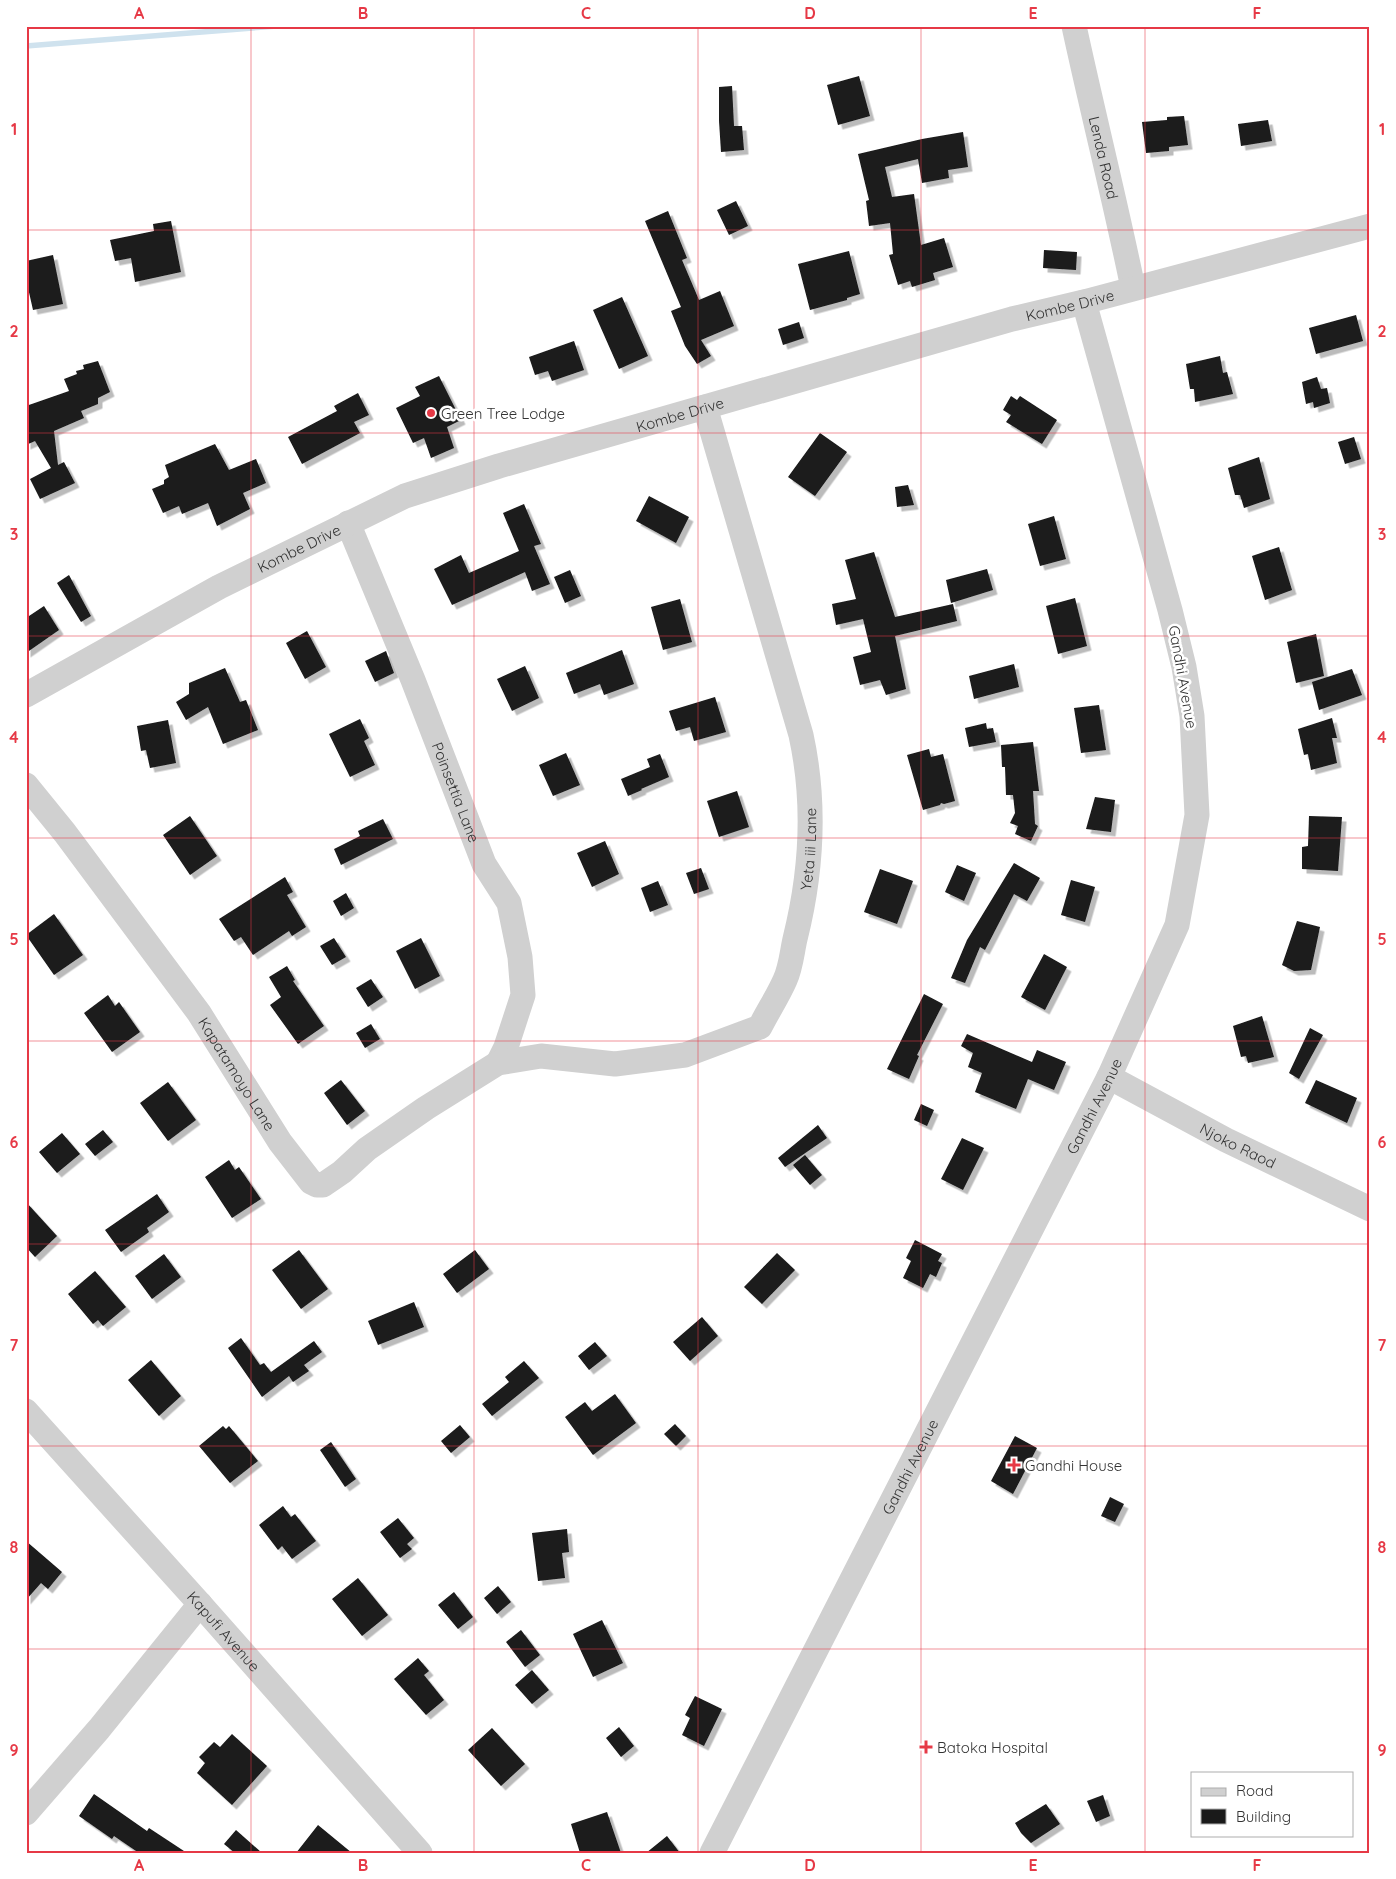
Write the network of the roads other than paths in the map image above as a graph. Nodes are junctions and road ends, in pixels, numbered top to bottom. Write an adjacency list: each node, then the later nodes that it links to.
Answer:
1 (1074, 26): 3 (street, Lenda Road)
2 (1370, 226): 3 (street, Kombe Drive)
3 (1133, 288): 4 (street, Kombe Drive)
4 (1084, 302): 5 (street, Kombe Drive); 10 (street, Gandhi Avenue)
5 (705, 407): 6 (street, Kombe Drive); 9 (street, Yeta iii Lane)
6 (348, 523): 7 (street, Kombe Drive); 9 (street, Poinsettia Lane)
7 (26, 695)
8 (26, 785): 9 (street, Kapatamoyo Lane)
9 (498, 1062)
10 (1109, 1077): 11 (street, Njoko Raod); 16 (street, Gandhi Avenue)
11 (1370, 1209)
12 (26, 1411): 13 (street, Kapufi Avenue)
13 (200, 1604): 14 (street); 15 (street, Kapufi Avenue)
14 (26, 1813)
15 (420, 1853)
16 (712, 1853)

